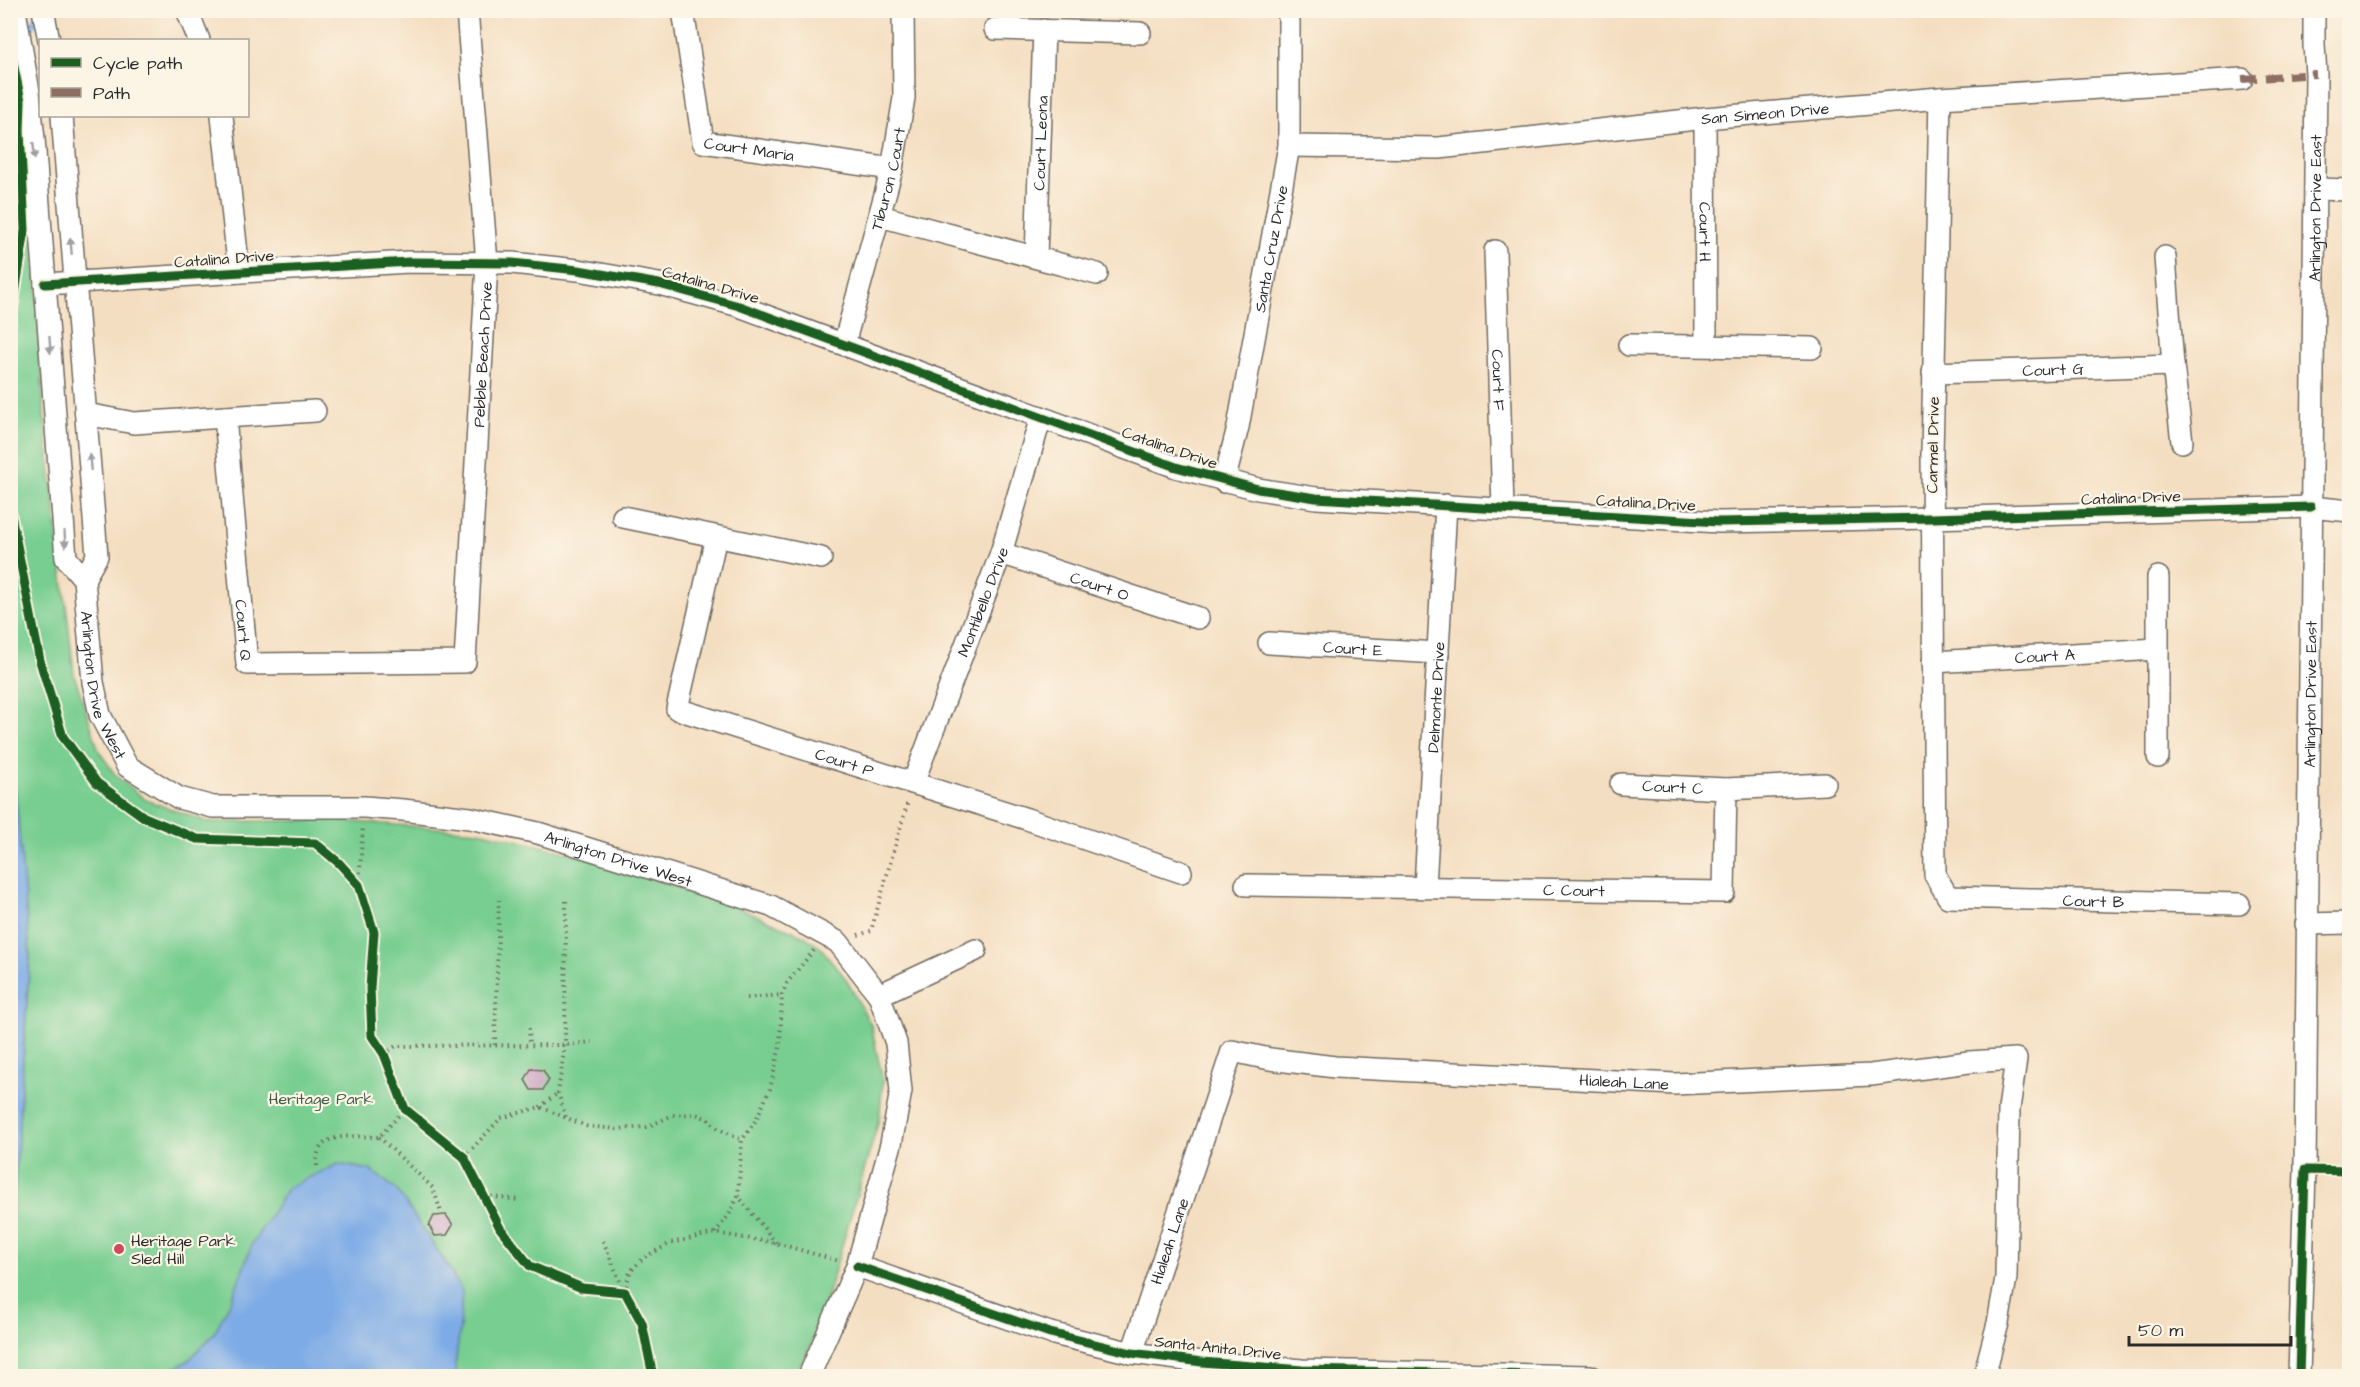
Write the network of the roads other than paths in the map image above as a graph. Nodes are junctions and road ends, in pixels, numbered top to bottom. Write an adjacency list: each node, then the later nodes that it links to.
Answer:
1 (15, 10): 31 (street, one-way to 31)
2 (43, 10): 12 (street)
3 (188, 10): 13 (street)
4 (467, 10): 27 (street, Pebble Beach Drive)
5 (683, 10): 20 (street, Court Maria)
6 (903, 10): 20 (street, Tiburon Court)
7 (1288, 10): 19 (street, Santa Cruz Drive)
8 (2314, 10): 21 (street, Arlington Drive East)
9 (995, 29): 10 (street)
10 (1044, 30): 11 (street); 25 (street, Court Leona)
11 (1140, 33)
12 (49, 39)
13 (198, 39)
14 (2242, 79): 15 (street, San Simeon Drive)
15 (1940, 98): 18 (street, San Simeon Drive); 37 (street, Carmel Drive)
16 (62, 117): 30 (street, one-way to 16)
17 (222, 117): 28 (street)
18 (1705, 118): 19 (street, San Simeon Drive); 34 (street, Court H)
19 (1289, 146): 43 (street, Santa Cruz Drive)
20 (892, 170): 23 (street, Tiburon Court)
21 (2315, 189): 22 (street); 45 (street, Arlington Drive East)
22 (2349, 190)
23 (880, 216): 25 (street); 32 (street, Tiburon Court)
24 (1495, 251): 46 (street, Court F)
25 (1036, 257): 29 (street)
26 (2165, 257): 36 (street)
27 (487, 263): 28 (street, Catalina Drive); 32 (street, Catalina Drive); 59 (street, Pebble Beach Drive)
28 (239, 272): 30 (street, Catalina Drive)
29 (1097, 274)
30 (74, 282): 31 (street, Catalina Drive); 39 (street)
31 (45, 284): 54 (street, one-way to 54)
32 (844, 344): 41 (street, Catalina Drive)
33 (1629, 345): 34 (street)
34 (1706, 345): 35 (street)
35 (1812, 348)
36 (2173, 365): 37 (street, Court G); 42 (street)
37 (1933, 373): 49 (street, Carmel Drive)
38 (315, 411): 40 (street)
39 (86, 414): 40 (street); 54 (street, one-way to 39)
40 (225, 417): 59 (street, Court Q)
41 (1041, 417): 43 (street, Catalina Drive); 51 (street, Montibello Drive)
42 (2182, 442)
43 (1224, 482): 44 (street, Catalina Drive)
44 (1446, 505): 46 (street, Catalina Drive); 58 (street, Delmonte Drive)
45 (2312, 507): 47 (street, Catalina Drive); 49 (street, Catalina Drive); 73 (street, Arlington Drive East)
46 (1503, 509): 49 (street, Catalina Drive)
47 (2349, 511)
48 (623, 517): 50 (street)
49 (1932, 518): 60 (street, Carmel Drive)
50 (716, 537): 52 (street); 62 (street, Court P)
51 (1001, 553): 55 (street, Court O); 62 (street, Montibello Drive)
52 (821, 558)
53 (2158, 577): 57 (street)
54 (84, 579): 75 (street, Arlington Drive West)
55 (1198, 618)
56 (1269, 643): 58 (street, Court E)
57 (2157, 649): 60 (street, Court A); 61 (street)
58 (1438, 653): 68 (street, Delmonte Drive)
59 (465, 663)
60 (1933, 663): 70 (street, Carmel Drive)
61 (2158, 757)
62 (913, 783): 66 (street, Court P)
63 (1621, 784): 65 (street, Court C)
64 (1825, 784): 65 (street, Court C)
65 (1726, 789): 69 (street, Court C)
66 (1181, 872)
67 (1246, 885): 68 (street, C Court)
68 (1425, 887): 69 (street, C Court)
69 (1724, 892)
70 (1948, 897): 71 (street, Court B)
71 (2239, 904)
72 (2349, 923): 73 (street)
73 (2306, 924): 81 (street, Arlington Drive East)
74 (976, 950): 75 (street)
75 (879, 995): 76 (street, Arlington Drive West)
76 (857, 1266): 77 (street, Santa Anita Drive); 78 (street, Arlington Drive West)
77 (1132, 1353): 79 (street, Santa Anita Drive); 80 (street, Hialeah Lane)
78 (809, 1377)
79 (1590, 1377)
80 (1984, 1377)
81 (2299, 1377)

